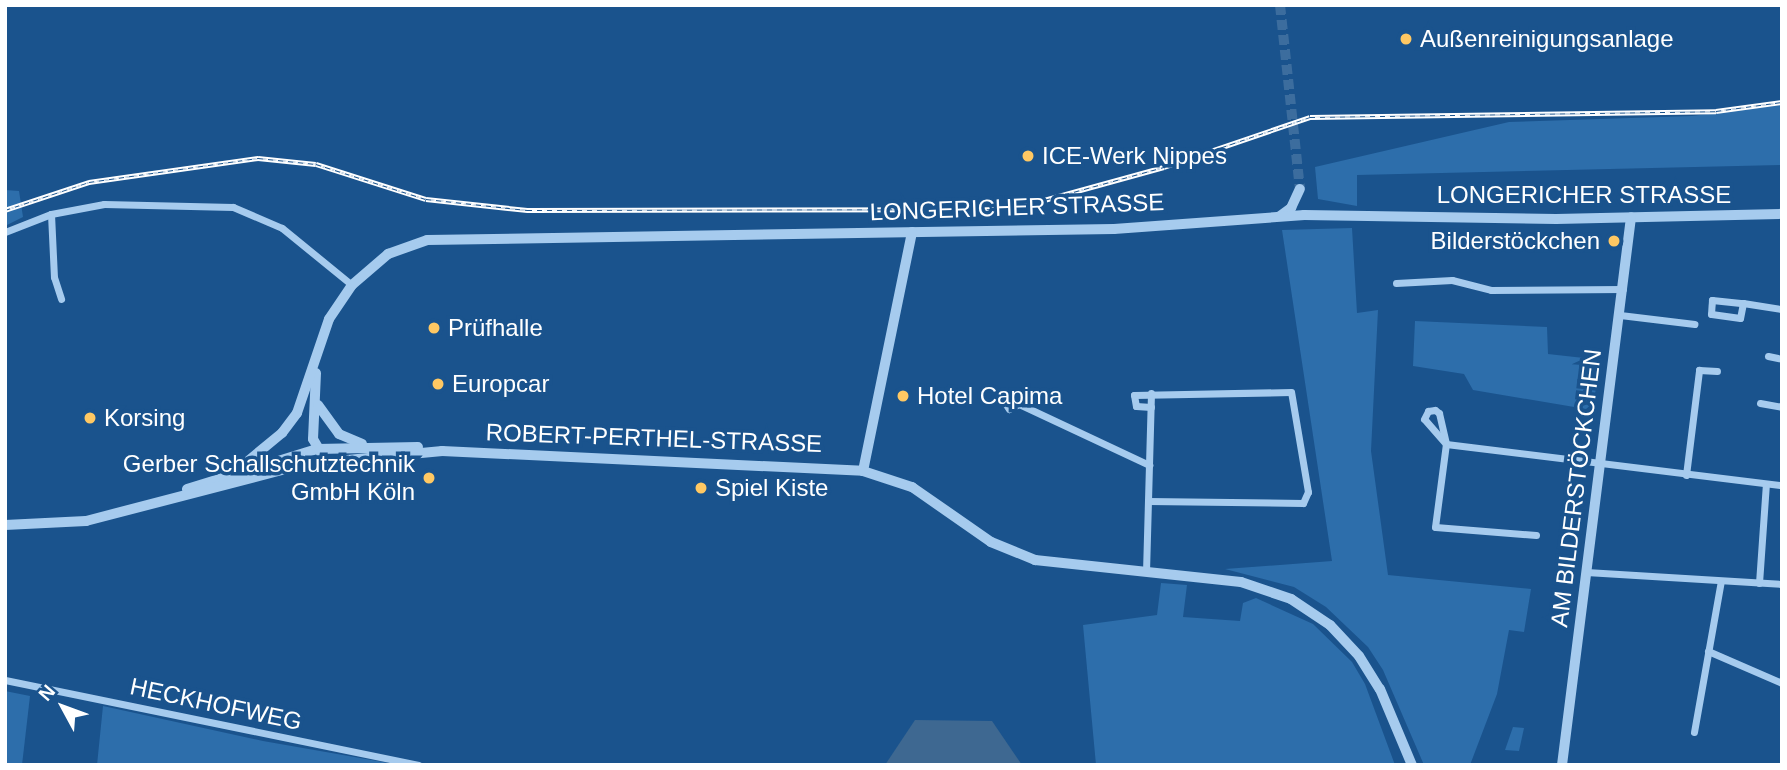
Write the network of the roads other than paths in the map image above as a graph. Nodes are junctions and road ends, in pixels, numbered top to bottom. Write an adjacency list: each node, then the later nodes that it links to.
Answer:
1 (51, 214): 6 (street); 9 (street); 11 (street)
2 (1304, 215): 4 (street, LONGERICHER STRASSE); 4 (street); 5 (street, LONGERICHER STRASSE)
3 (1782, 215): 5 (street, LONGERICHER STRASSE)
4 (1280, 216): 7 (street, LONGERICHER STRASSE)
5 (1631, 217): 10 (street, AM BILDERSTÖCKCHEN)
6 (5, 232)
7 (912, 232): 9 (street, LONGERICHER STRASSE); 34 (street)
8 (1396, 283): 10 (street)
9 (352, 285): 17 (street, LONGERICHER STRASSE)
10 (1623, 289): 14 (street, AM BILDERSTÖCKCHEN)
11 (61, 299)
12 (1743, 303): 12 (street); 13 (street)
13 (1782, 309)
14 (1620, 315): 15 (street); 31 (street, AM BILDERSTÖCKCHEN)
15 (1694, 324)
16 (1768, 356): 18 (street)
17 (318, 359): 21 (street, LONGERICHER STRASSE); 33 (street, LONGERICHER STRASSE)
18 (1782, 359)
19 (1717, 371): 35 (street)
20 (1152, 393): 24 (street); 24 (street); 38 (street)
21 (317, 400): 26 (street); 27 (street, LONGERICHER STRASSE)
22 (1760, 403): 25 (street)
23 (1019, 404): 32 (street)
24 (1151, 407): 32 (street)
25 (1782, 407)
26 (369, 446): 27 (street, ROBERT-PERTHEL-STRASSE); 28 (street, ROBERT-PERTHEL-STRASSE)
27 (317, 449): 29 (street); 30 (street); 33 (street, ROBERT-PERTHEL-STRASSE)
28 (442, 451): 29 (street, ROBERT-PERTHEL-STRASSE); 34 (street, ROBERT-PERTHEL-STRASSE)
29 (338, 461): 30 (street, ROBERT-PERTHEL-STRASSE)
30 (305, 464): 39 (street, ROBERT-PERTHEL-STRASSE)
31 (1600, 464): 35 (street); 41 (street); 43 (street, AM BILDERSTÖCKCHEN)
32 (1149, 466): 38 (street)
33 (236, 471): 39 (street, ROBERT-PERTHEL-STRASSE)
34 (863, 471): 42 (street, ROBERT-PERTHEL-STRASSE)
35 (1686, 475): 36 (street)
36 (1766, 484): 37 (street); 45 (street)
37 (1782, 485)
38 (1148, 501): 42 (street)
39 (123, 512): 40 (street, ROBERT-PERTHEL-STRASSE)
40 (5, 525)
41 (1536, 535)
42 (1146, 572): 52 (street, ROBERT-PERTHEL-STRASSE)
43 (1586, 572): 44 (street); 53 (street, AM BILDERSTÖCKCHEN)
44 (1721, 581): 45 (street); 47 (street)
45 (1759, 583): 46 (street)
46 (1782, 584)
47 (1708, 652): 49 (street); 50 (street)
48 (5, 680): 51 (street, HECKHOFWEG)
49 (1782, 682)
50 (1694, 732)
51 (418, 765)
52 (1409, 765)
53 (1562, 765)

